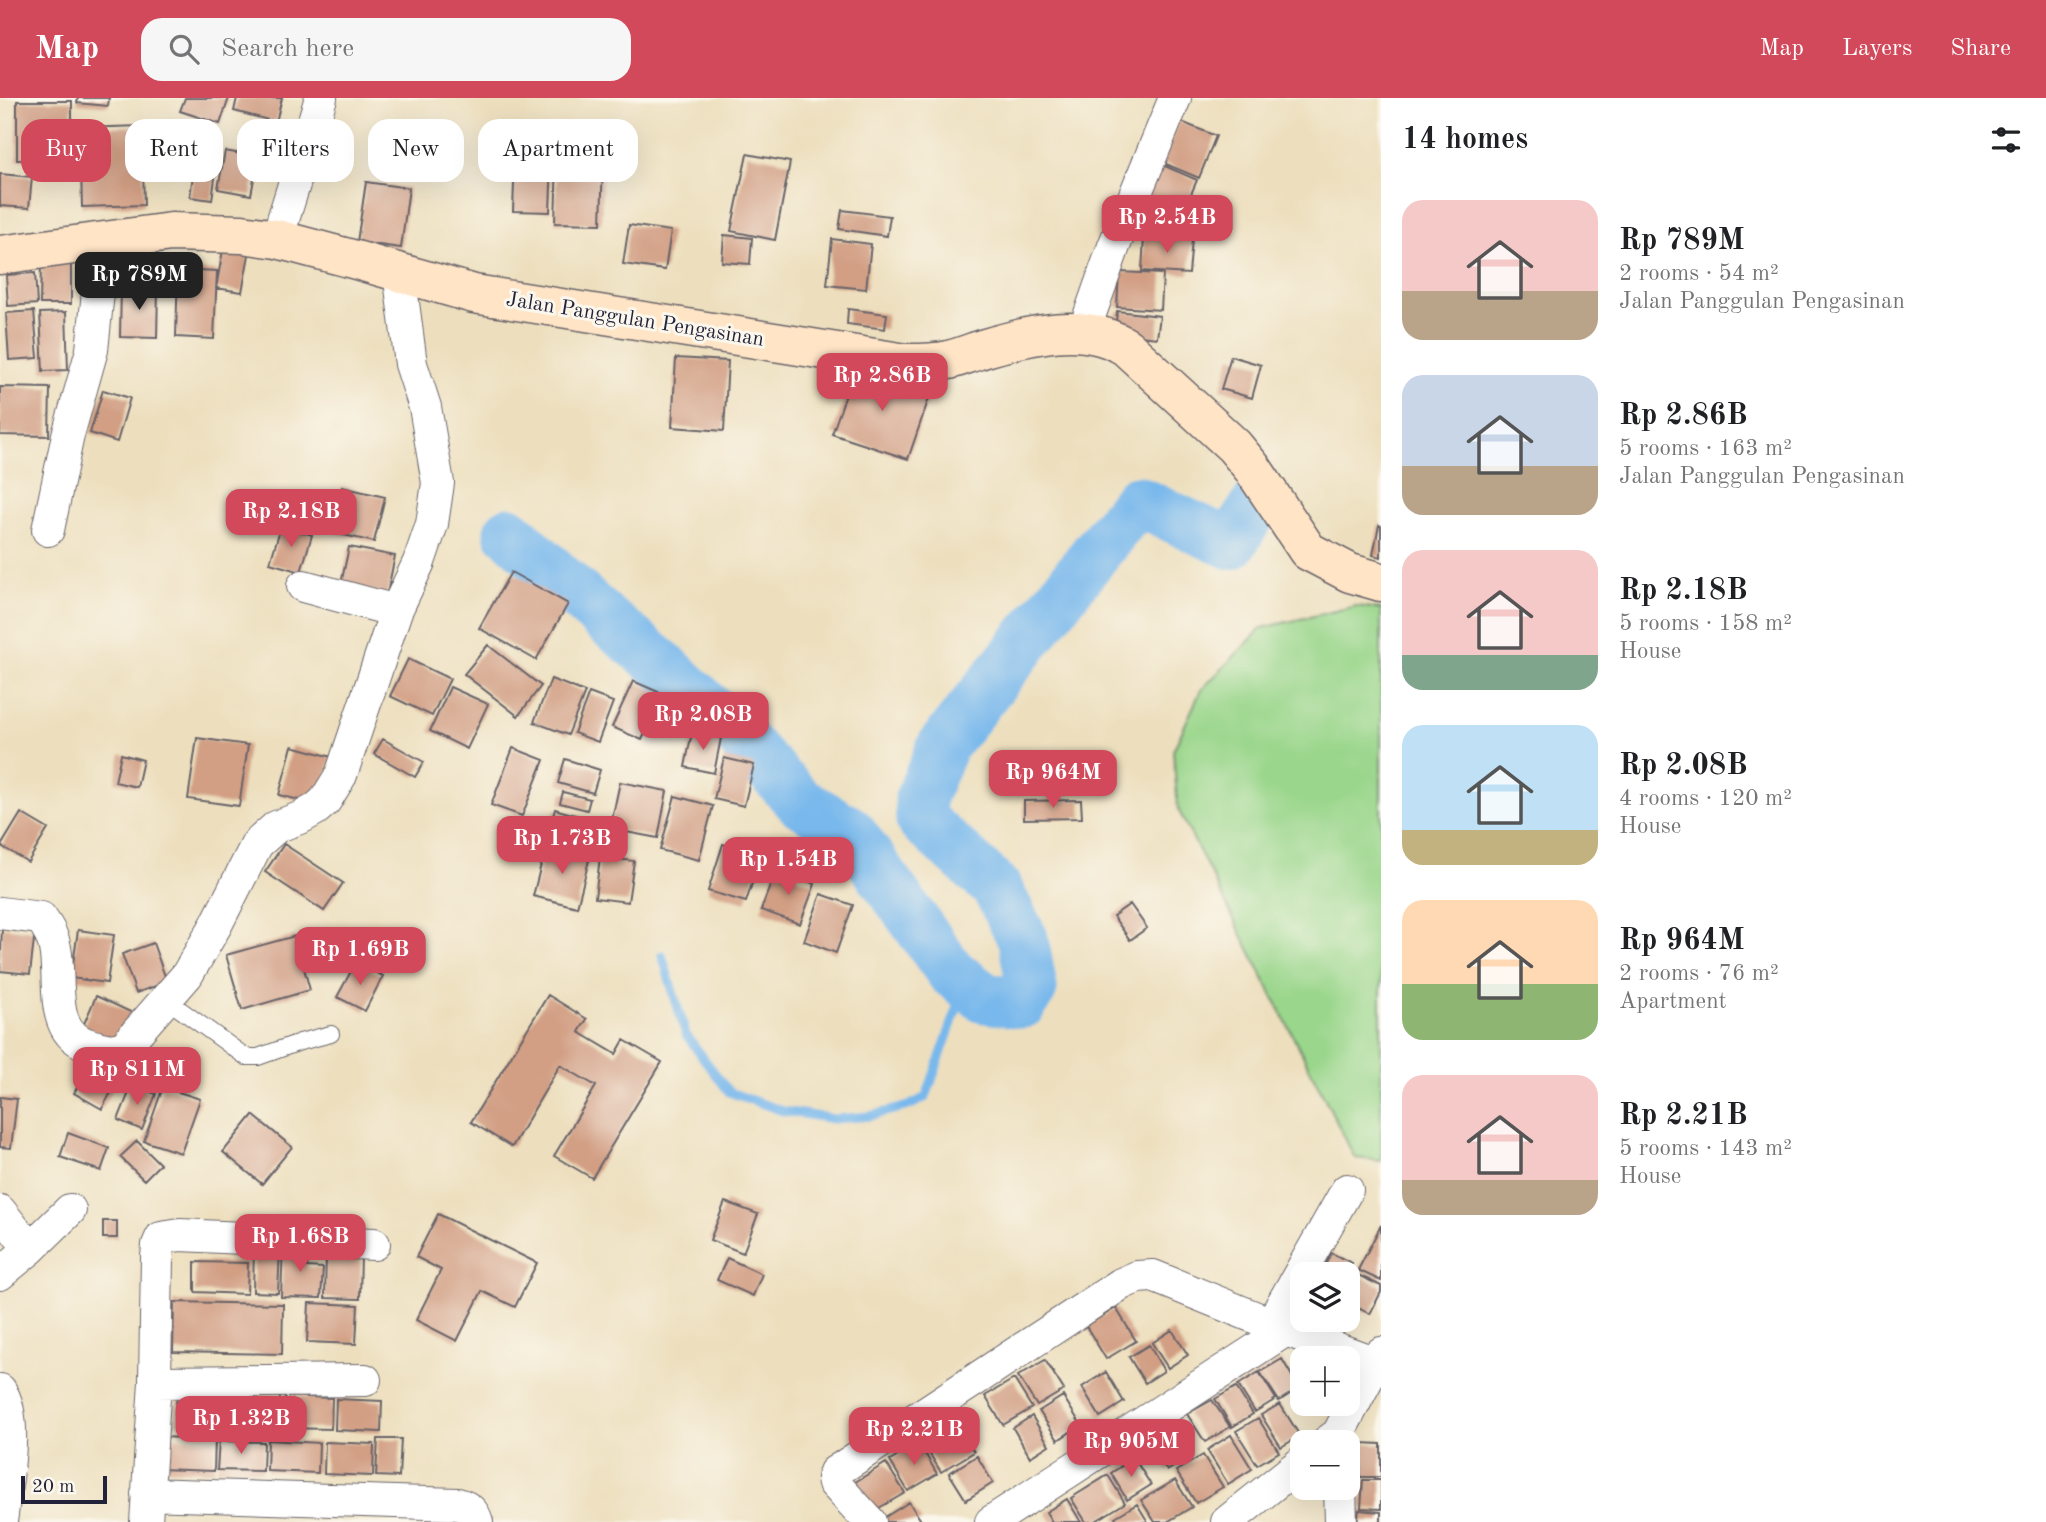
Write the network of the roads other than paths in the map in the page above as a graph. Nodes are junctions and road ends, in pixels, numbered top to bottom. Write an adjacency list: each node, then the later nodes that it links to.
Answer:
1 (321, 98): 3 (street)
2 (1175, 98): 7 (street)
3 (277, 239): 4 (street, Jalan Panggulan Pengasinan); 6 (street, Jalan Panggulan Pengasinan)
4 (97, 242): 5 (street, Jalan Panggulan Pengasinan); 8 (street)
5 (0, 255)
6 (400, 272): 7 (street, Jalan Panggulan Pengasinan); 11 (street)
7 (1084, 331): 9 (street, Jalan Panggulan Pengasinan)
8 (48, 530)
9 (1381, 582)
10 (303, 586): 11 (street)
11 (396, 611): 13 (street)
12 (0, 913): 13 (street)
13 (167, 1000): 14 (lane)
14 (331, 1034)
15 (1346, 1190): 21 (street)
16 (70, 1210): 19 (street)
17 (0, 1211): 19 (street)
18 (374, 1244): 24 (street)
19 (30, 1249): 20 (street)
20 (0, 1274)
21 (1279, 1327): 22 (street); 32 (street); 33 (street)
22 (1379, 1360): 26 (street)
23 (365, 1380): 24 (street)
24 (155, 1382): 29 (street)
25 (0, 1390): 30 (street)
26 (1339, 1430)
27 (1290, 1472): 34 (street)
28 (1340, 1500): 35 (street)
29 (147, 1508): 31 (street)
30 (1, 1522)
31 (477, 1522)
32 (870, 1522)
33 (991, 1522)
34 (1227, 1522)
35 (1341, 1522)

